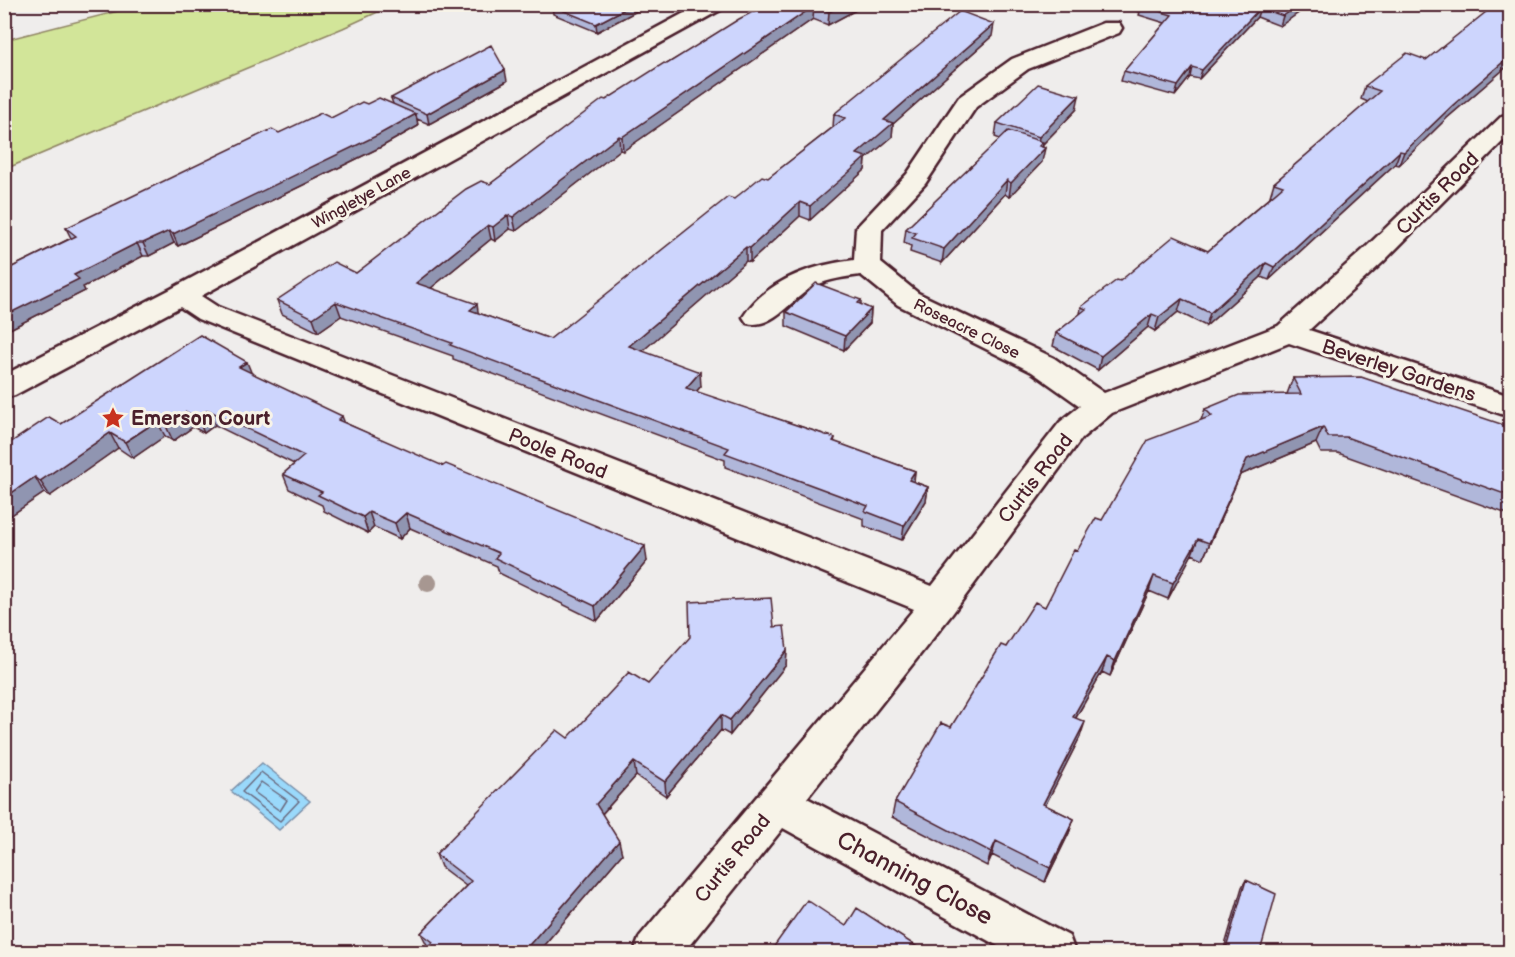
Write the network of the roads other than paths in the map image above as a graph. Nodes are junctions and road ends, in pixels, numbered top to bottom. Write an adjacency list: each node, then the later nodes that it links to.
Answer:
1 (717, 4): 5 (street, Wingletye Lane)
2 (1111, 28): 4 (street)
3 (1510, 121): 7 (street, Curtis Road)
4 (867, 266): 6 (street); 9 (street, Roseacre Close)
5 (181, 295): 8 (street, Wingletye Lane); 11 (street, Poole Road)
6 (757, 317)
7 (1288, 333): 9 (street, Curtis Road); 10 (street, Beverley Gardens)
8 (4, 388)
9 (1101, 406): 11 (street, Curtis Road)
10 (1510, 407)
11 (939, 604): 12 (street, Curtis Road)
12 (777, 803): 13 (street, Curtis Road); 14 (street, Channing Close)
13 (656, 952)
14 (1053, 952)

